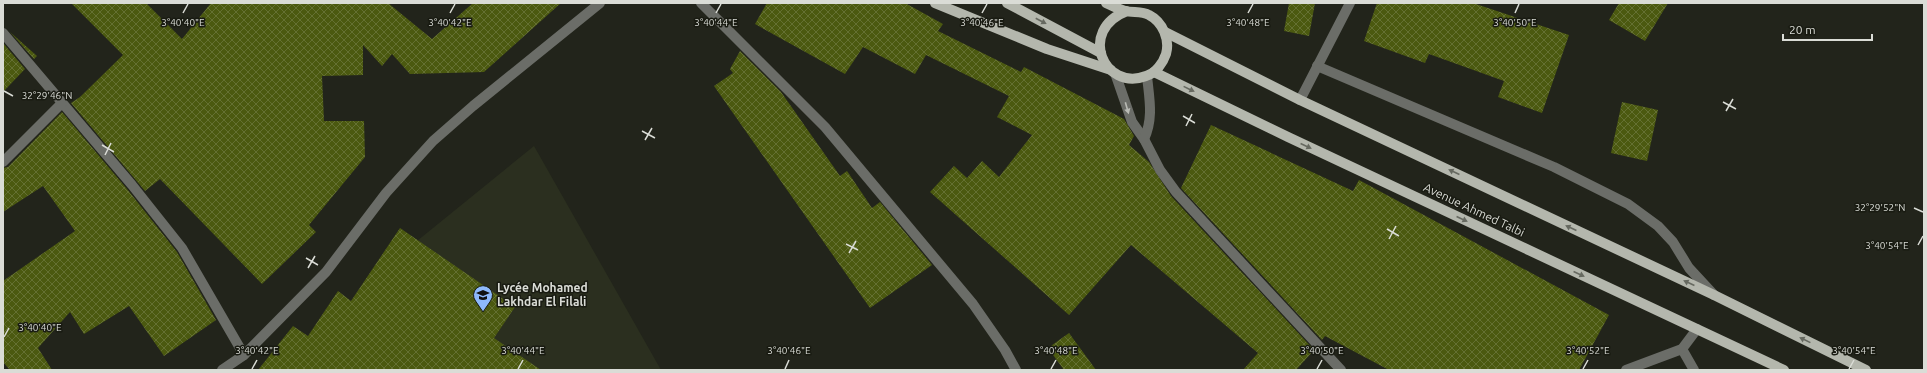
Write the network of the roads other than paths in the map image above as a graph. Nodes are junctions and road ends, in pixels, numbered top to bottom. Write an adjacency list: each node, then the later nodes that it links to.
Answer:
1 (600, 3): 21 (street)
2 (701, 3): 23 (street)
3 (935, 3): 12 (main road)
4 (1007, 3): 10 (main road, one-way to 10)
5 (1106, 3): 7 (main road)
6 (1350, 3): 11 (street)
7 (1127, 11): 8 (main road); 10 (main road)
8 (1164, 32): 13 (main road); 14 (main road)
9 (3, 33): 15 (street)
10 (1101, 53): 12 (main road)
11 (1317, 66): 14 (street); 18 (street)
12 (1113, 72): 13 (main road); 16 (street, one-way to 16)
13 (1150, 74): 16 (street); 19 (main road, Avenue Ahmed Talbi, one-way to 19)
14 (1300, 100): 18 (main road, one-way to 14)
15 (62, 103): 17 (street); 21 (street)
16 (1144, 139): 24 (street)
17 (3, 162)
18 (1714, 295): 28 (main road, one-way to 18)
19 (1697, 329): 20 (street); 27 (main road, Avenue Ahmed Talbi)
20 (1682, 349): 25 (street); 26 (street)
21 (244, 355): 22 (street)
22 (222, 370)
23 (1016, 370)
24 (1341, 370)
25 (1626, 370)
26 (1694, 370)
27 (1784, 370)
28 (1866, 370)

